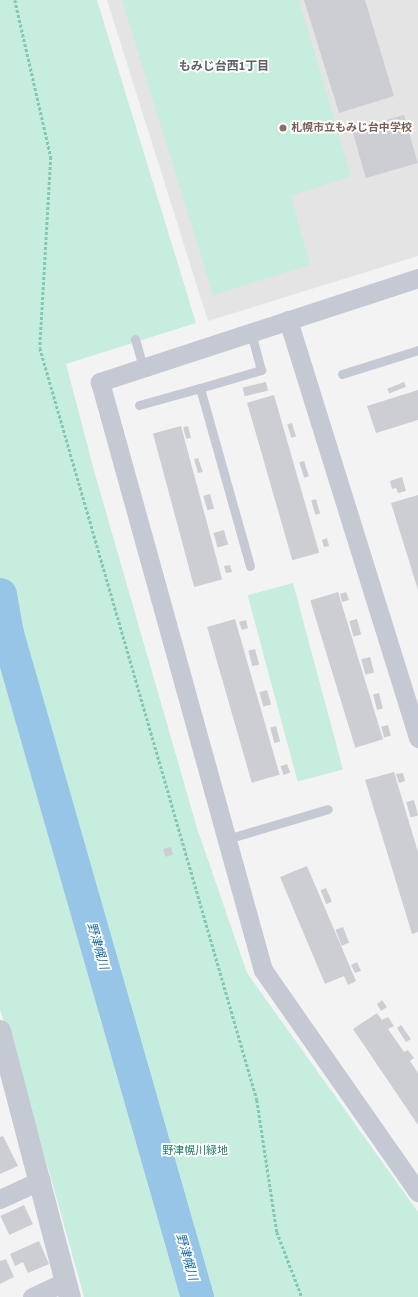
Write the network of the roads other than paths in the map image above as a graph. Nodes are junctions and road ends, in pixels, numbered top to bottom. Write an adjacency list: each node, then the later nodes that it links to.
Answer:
1 (418, 278): 2 (street)
2 (288, 320): 3 (street); 11 (street)
3 (251, 333): 6 (street); 8 (lane)
4 (134, 339): 6 (lane)
5 (418, 350): 7 (lane)
6 (143, 367): 13 (street)
7 (342, 374)
8 (200, 388): 9 (lane); 10 (lane)
9 (139, 405)
10 (250, 566)
11 (418, 738)
12 (328, 809): 13 (lane)
13 (227, 839): 17 (street)
14 (0, 1031): 15 (street)
15 (6, 1074): 16 (street)
16 (41, 1180): 18 (street); 19 (street)
17 (418, 1192)
18 (0, 1199)
19 (68, 1289): 20 (street)
20 (32, 1297)

